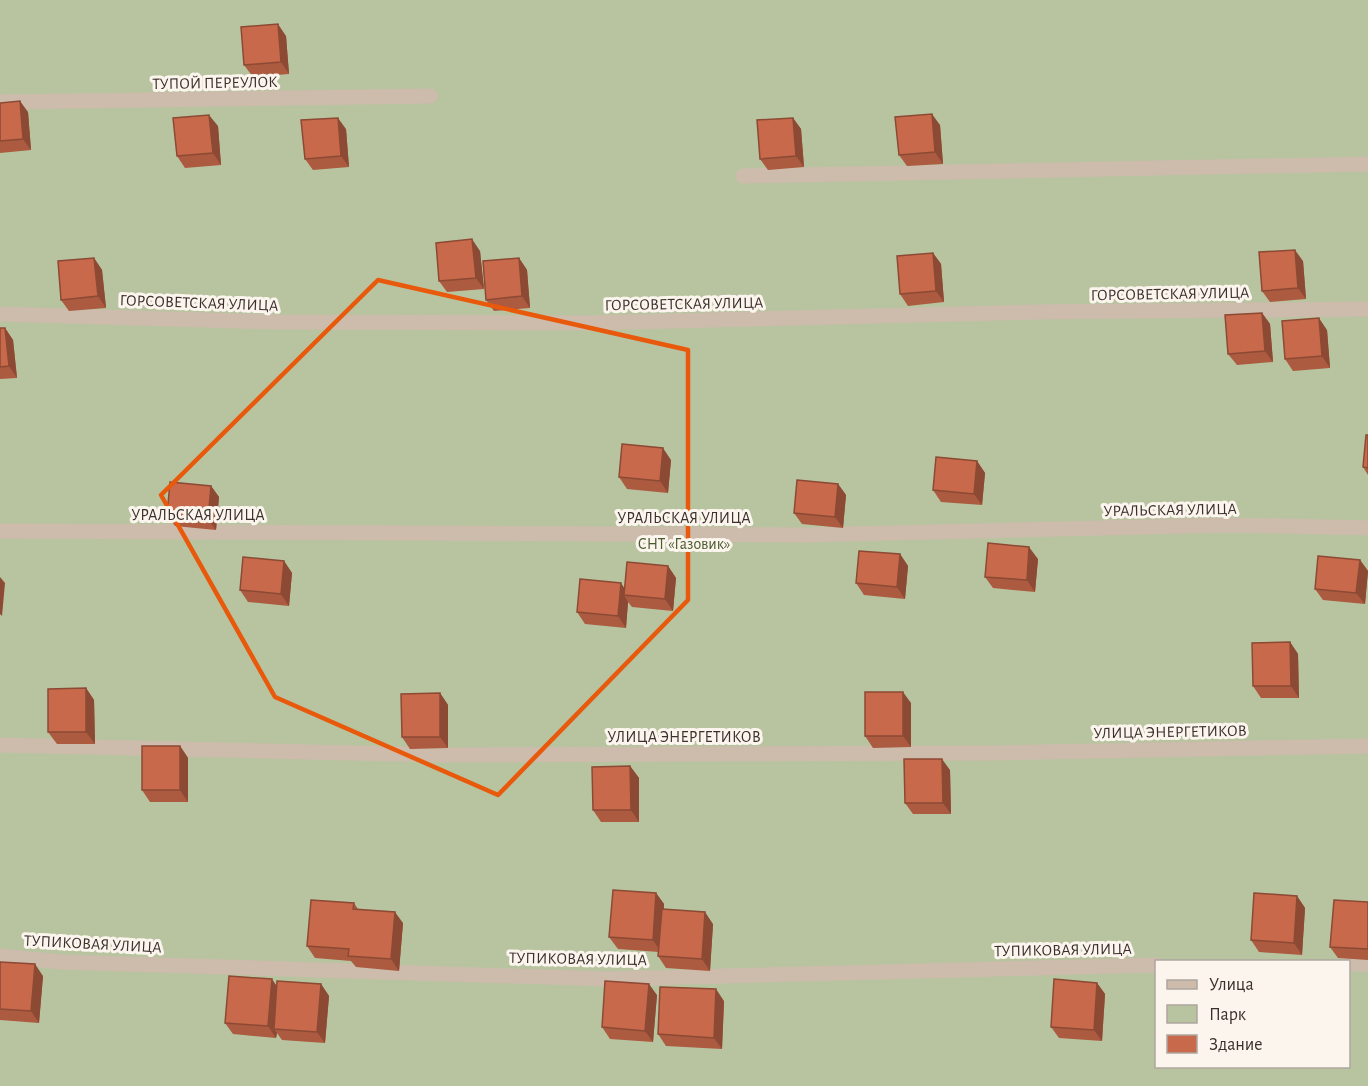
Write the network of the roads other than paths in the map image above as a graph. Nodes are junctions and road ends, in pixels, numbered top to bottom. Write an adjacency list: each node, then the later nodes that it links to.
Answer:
1 (430, 96): 2 (lane, ТУПОЙ ПЕРЕУЛОК)
2 (0, 102)
3 (1368, 164): 4 (lane)
4 (743, 176)
5 (1368, 309): 6 (lane, ГОРСОВЕТСКАЯ УЛИЦА)
6 (0, 314)
7 (1368, 528): 8 (lane, УРАЛЬСКАЯ УЛИЦА)
8 (0, 531)
9 (0, 745): 10 (lane, УЛИЦА ЭНЕРГЕТИКОВ)
10 (1368, 746)
11 (0, 956): 14 (lane, ТУПИКОВАЯ УЛИЦА)
12 (1350, 964): 13 (lane)
13 (1368, 964)
14 (1155, 965)

